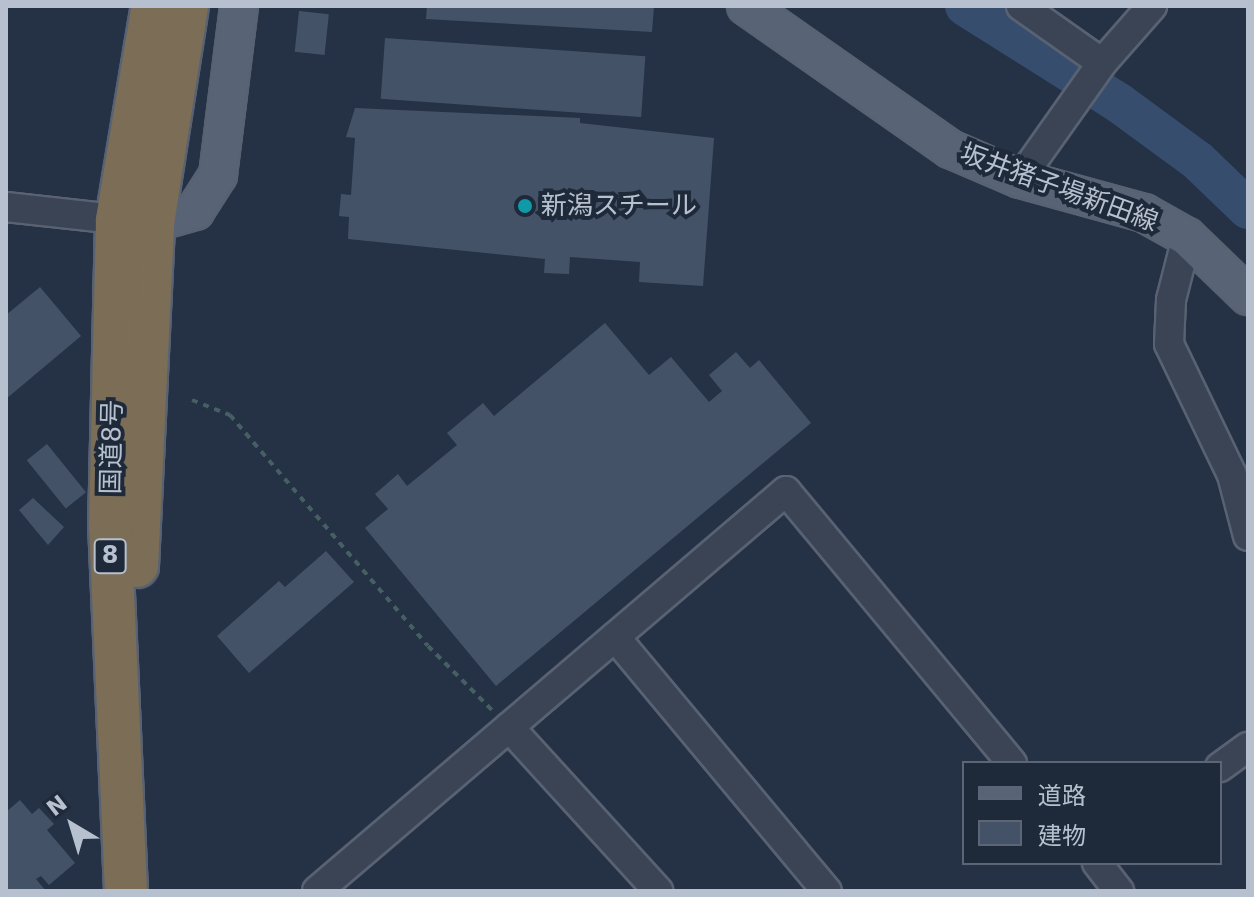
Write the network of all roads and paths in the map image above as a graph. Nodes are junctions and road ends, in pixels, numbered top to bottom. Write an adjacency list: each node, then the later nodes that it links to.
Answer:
1 (153, 6): 10 (highway, 国道8号 / 8)
2 (187, 6): 10 (highway, 国道8号 / 8)
3 (239, 6): 10 (main road)
4 (746, 6): 8 (main road, 坂井猪子場新田線)
5 (1021, 6): 7 (street)
6 (1152, 6): 7 (street)
7 (1098, 69): 8 (street)
8 (1020, 179): 11 (main road, 坂井猪子場新田線)
9 (6, 207): 10 (street)
10 (135, 221): 21 (highway, 国道8号 / 8)
11 (1187, 237): 12 (main road, 坂井猪子場新田線); 14 (street)
12 (1248, 296)
13 (192, 400): 16 (path)
14 (1248, 536)
15 (615, 637): 16 (street); 18 (street); 24 (street)
16 (509, 727): 22 (street); 23 (street)
17 (1248, 747): 19 (street)
18 (1010, 761)
19 (1222, 766)
20 (1099, 865): 25 (street)
21 (127, 891)
22 (317, 891)
23 (658, 891)
24 (827, 891)
25 (1119, 891)

